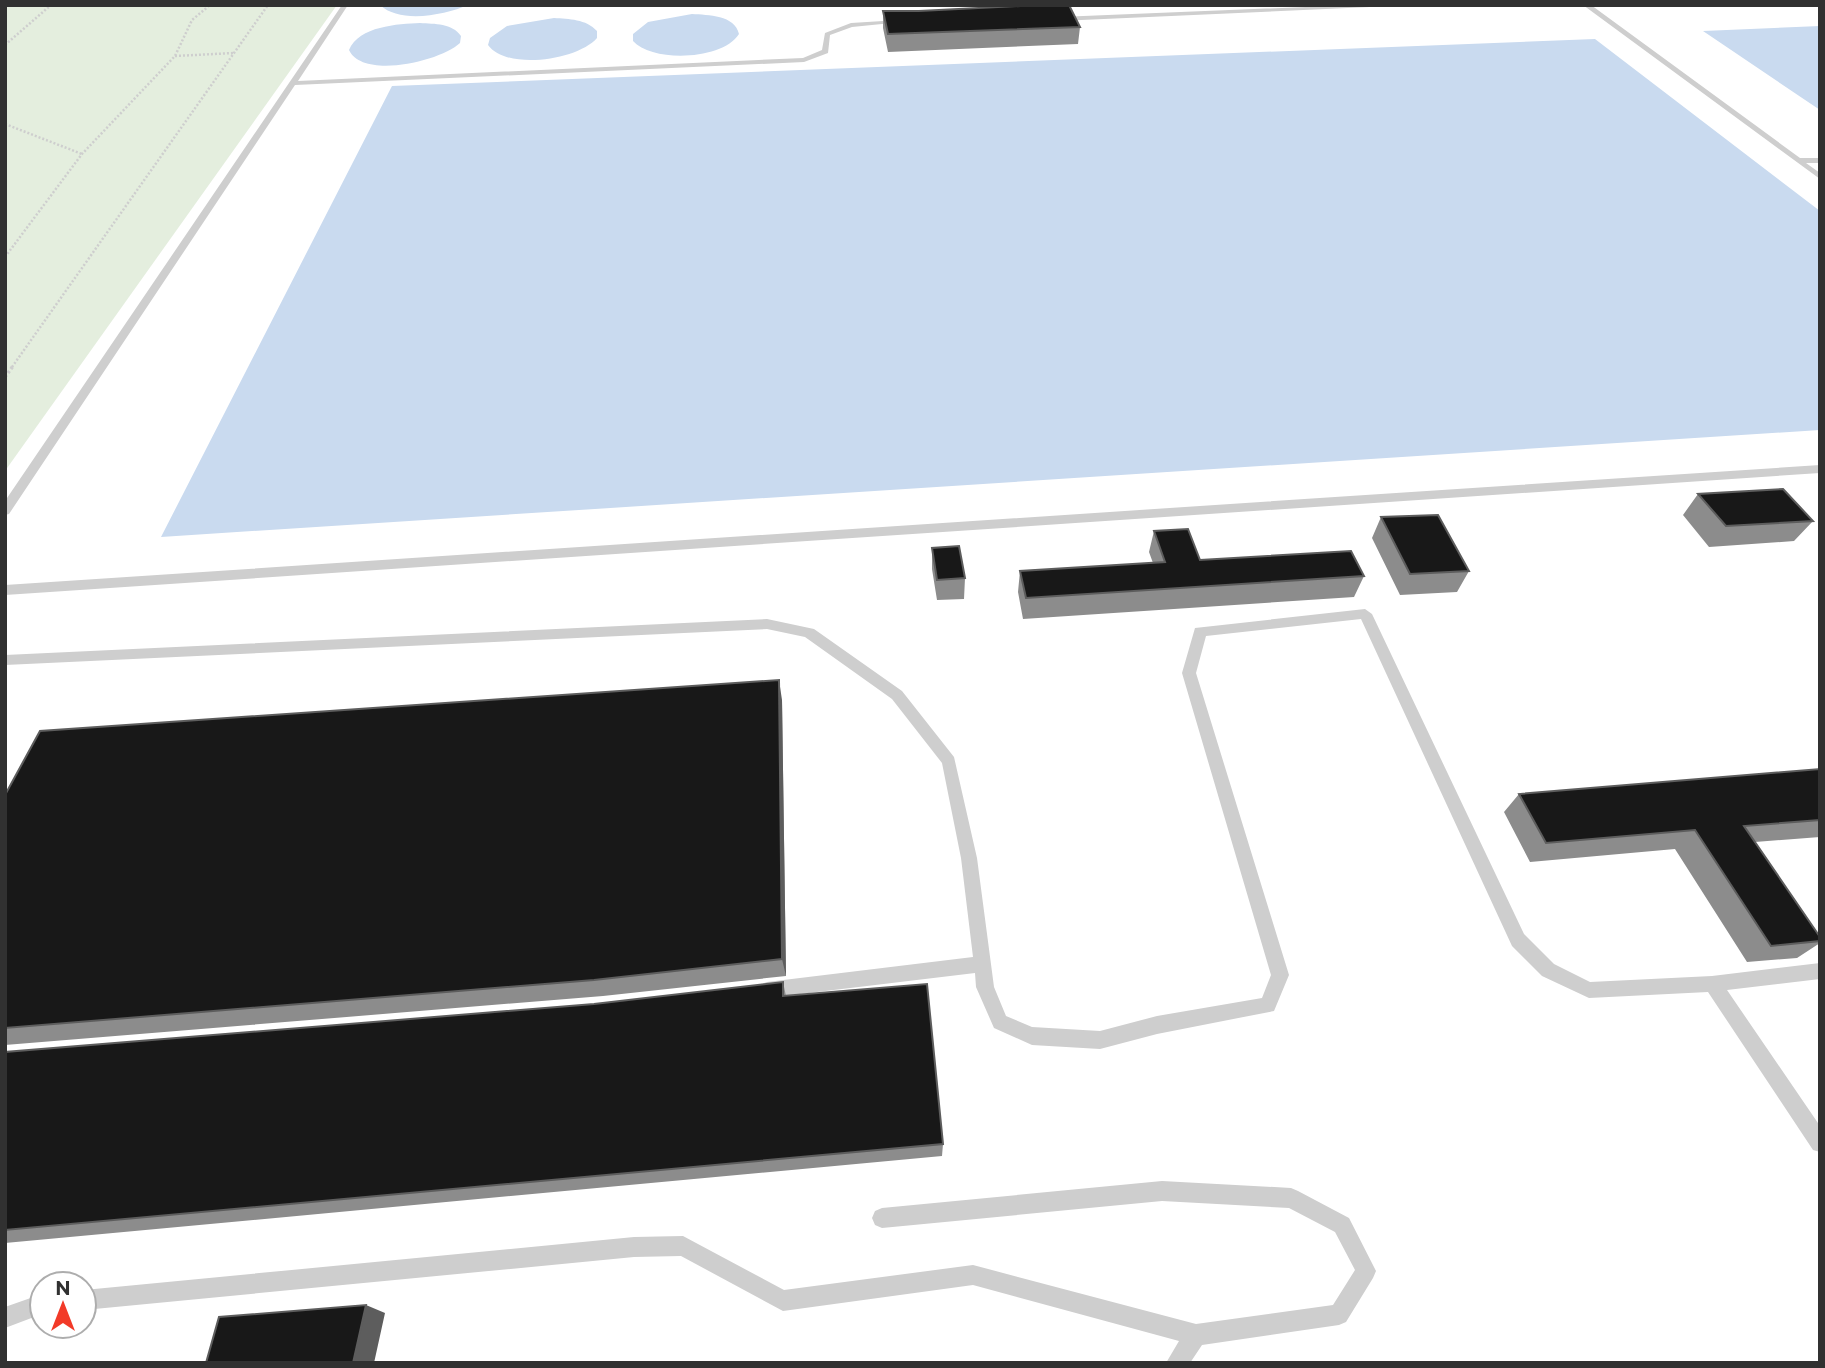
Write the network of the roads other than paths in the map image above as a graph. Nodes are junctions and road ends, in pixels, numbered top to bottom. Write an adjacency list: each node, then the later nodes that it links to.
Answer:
1 (345, 5): 6 (lane)
2 (1411, 5): 4 (lane)
3 (1586, 5): 8 (lane)
4 (1054, 19)
5 (915, 22): 6 (lane)
6 (293, 83): 11 (lane)
7 (1820, 160): 8 (lane)
8 (1798, 161): 9 (lane)
9 (1820, 177)
10 (1820, 469): 12 (lane)
11 (5, 511)
12 (5, 590)
13 (5, 660): 14 (lane)
14 (982, 964): 16 (lane); 17 (lane)
15 (1820, 971): 16 (lane)
16 (1712, 984): 18 (lane)
17 (749, 992)
18 (1820, 1143)
19 (882, 1218): 23 (lane)
20 (98, 1299): 23 (lane)
21 (28, 1309): 22 (lane)
22 (5, 1318)
23 (1196, 1335): 24 (lane)
24 (1177, 1363)

